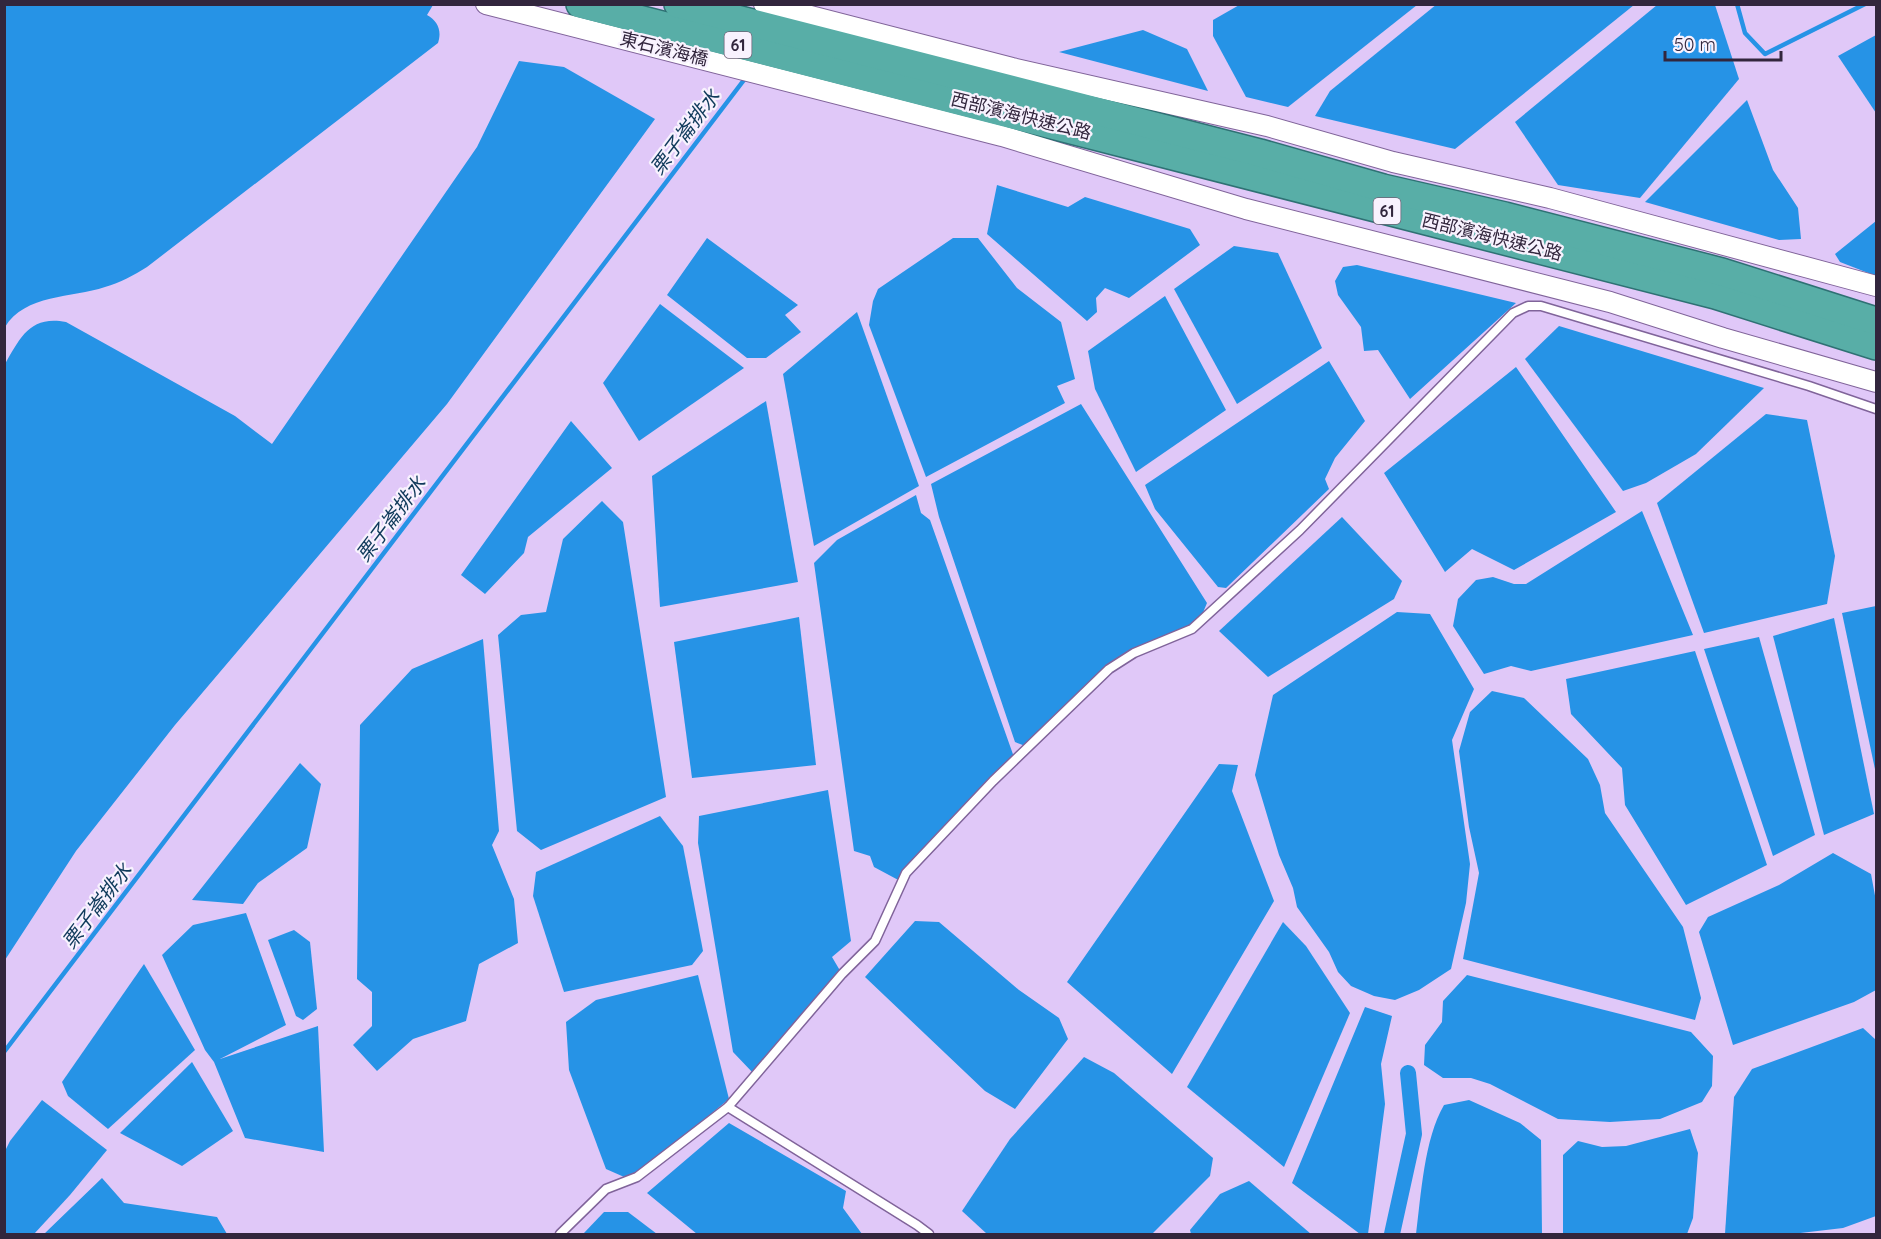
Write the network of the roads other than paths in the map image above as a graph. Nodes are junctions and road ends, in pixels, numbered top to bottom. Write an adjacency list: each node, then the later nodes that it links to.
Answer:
1 (486, 4): 10 (street, 東石濱海橋)
2 (580, 4): 6 (highway, 東石濱海橋 / 61)
3 (678, 4): 5 (highway, 61)
4 (764, 4): 5 (street)
5 (926, 56): 7 (street); 8 (highway, 西部濱海快速公路 / 61)
6 (896, 84): 9 (highway, 西部濱海快速公路 / 61)
7 (1876, 286)
8 (1876, 321)
9 (1876, 346)
10 (1876, 382)
11 (1876, 409): 12 (lane)
12 (728, 1107): 13 (lane); 14 (lane)
13 (560, 1234)
14 (929, 1234)

